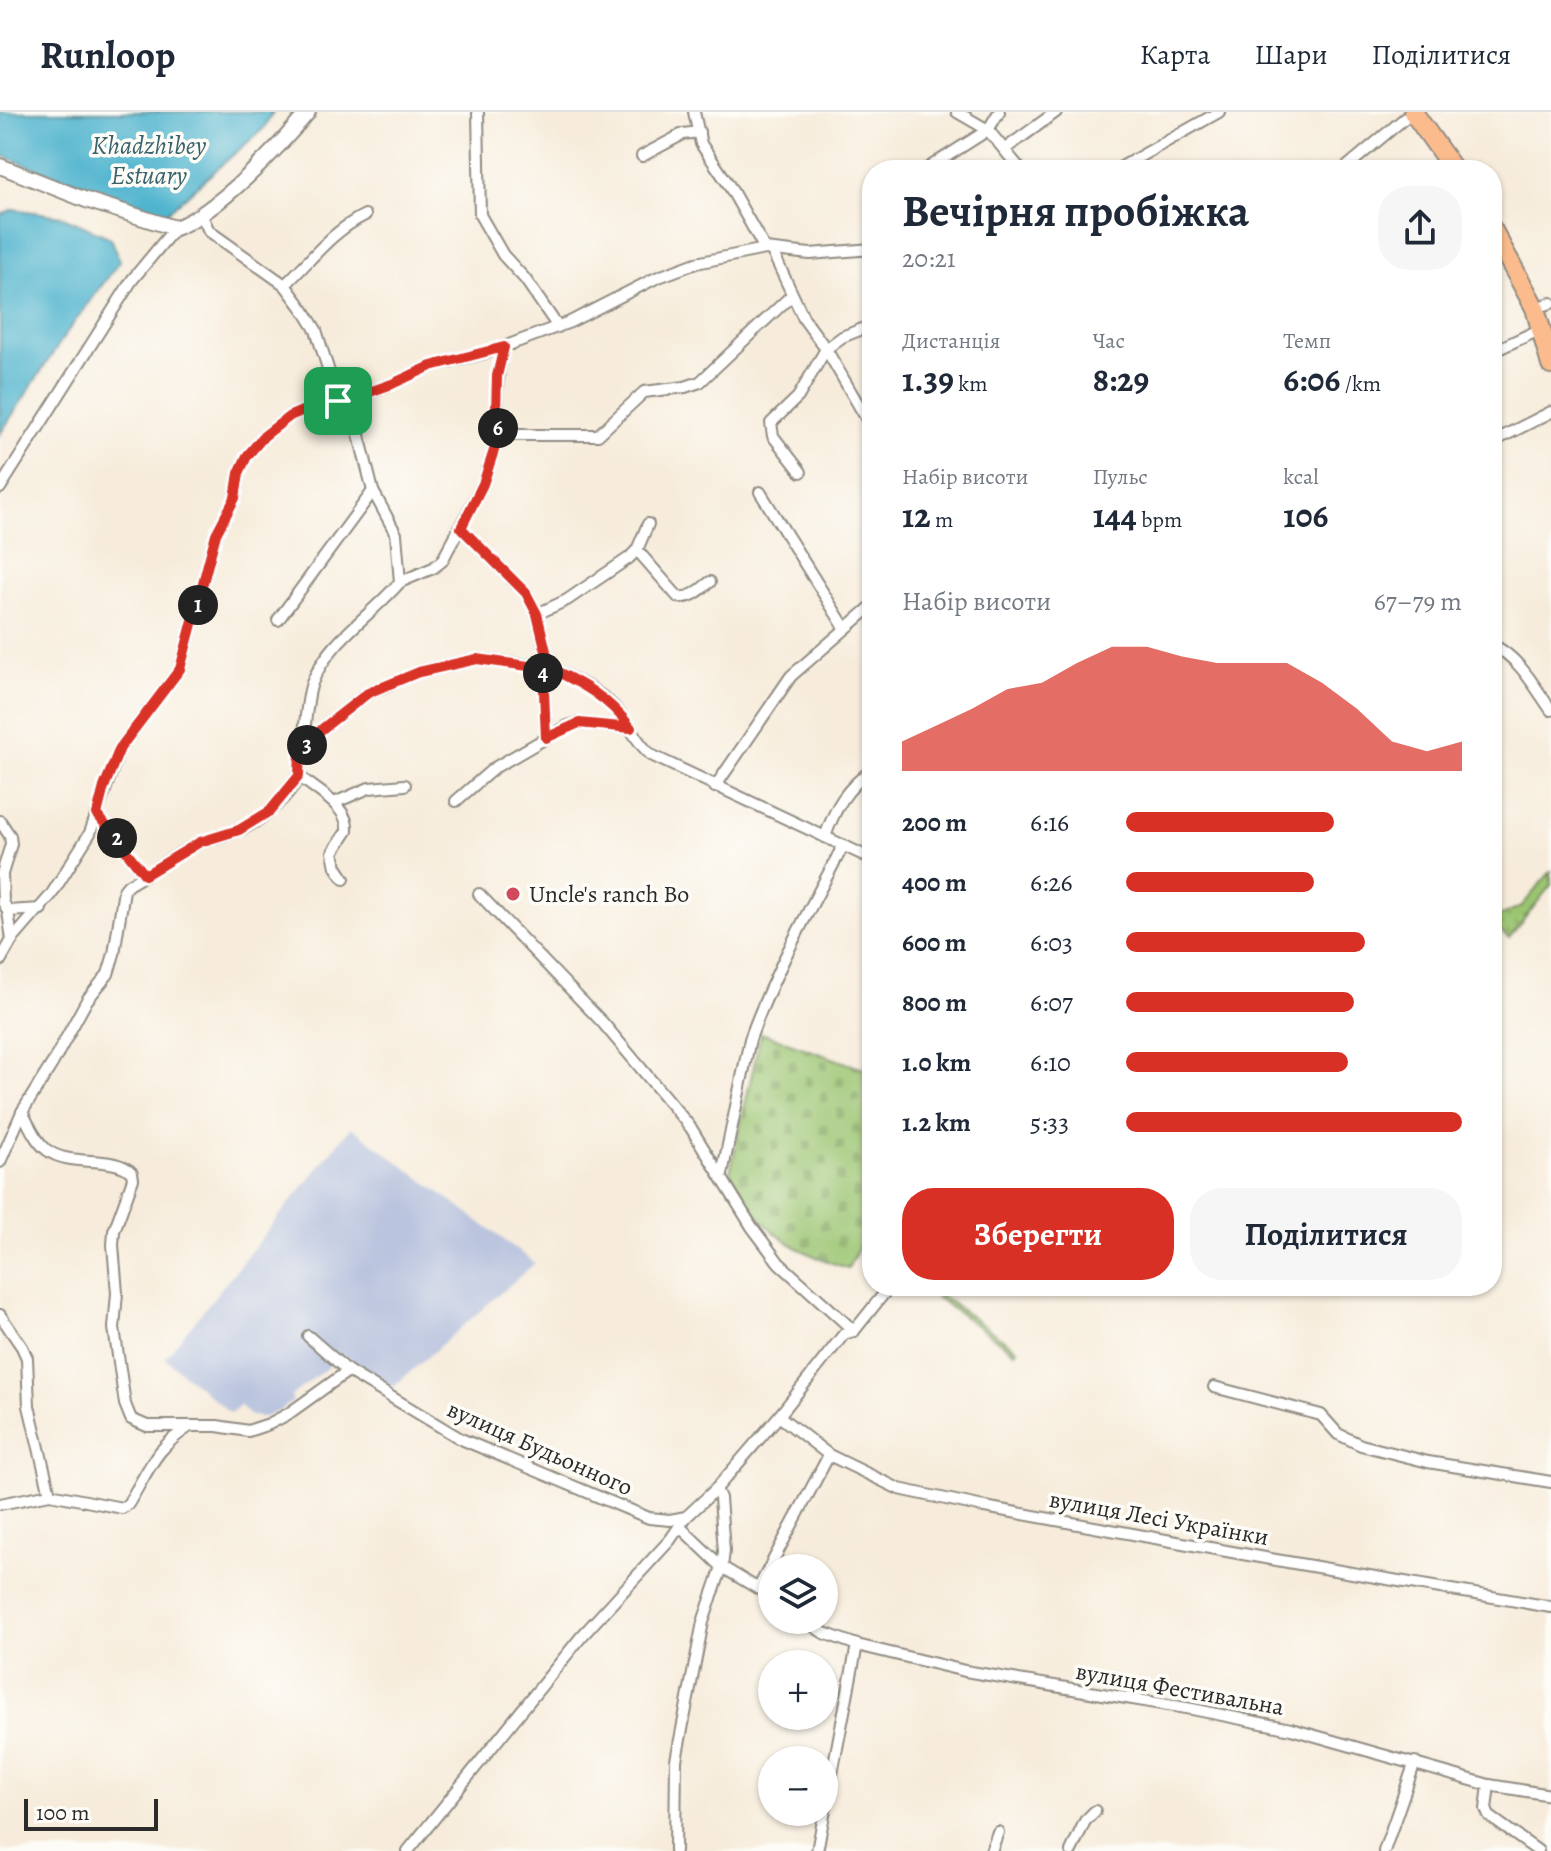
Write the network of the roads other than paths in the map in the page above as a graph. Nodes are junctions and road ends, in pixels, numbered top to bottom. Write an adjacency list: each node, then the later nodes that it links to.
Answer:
1 (308, 112): 20 (street)
2 (478, 112): 28 (street)
3 (694, 112): 10 (street)
4 (957, 112): 9 (street)
5 (999, 112): 9 (street)
6 (1056, 112): 11 (street)
7 (1219, 112): 15 (street)
8 (1412, 112): 16 (street); 17 (highway)
9 (988, 130): 11 (street); 13 (street)
10 (699, 132): 12 (street); 23 (street)
11 (1005, 149): 14 (street)
12 (642, 156)
13 (941, 160)
14 (1013, 160)
15 (1134, 160)
16 (1355, 160)
17 (1447, 160)
18 (0, 166): 21 (street)
19 (365, 215): 25 (street)
20 (202, 216): 21 (street); 25 (street)
21 (175, 228): 42 (street)
22 (1502, 244): 27 (highway)
23 (768, 250): 24 (street); 26 (street); 28 (street)
24 (862, 250)
25 (285, 285): 36 (street)
26 (792, 295): 33 (street); 39 (street)
27 (1543, 305): 30 (highway)
28 (558, 327): 31 (street)
29 (862, 329): 33 (street)
30 (1541, 329): 32 (street); 34 (highway)
31 (504, 347): 35 (street); 39 (street)
32 (1502, 347)
33 (826, 349): 37 (street); 41 (street)
34 (1551, 365)
35 (350, 399): 36 (street); 43 (street)
36 (338, 401): 66 (street)
37 (862, 411)
38 (1551, 412): 40 (street)
39 (499, 435): 46 (street)
40 (1502, 437)
41 (801, 472)
42 (0, 488)
43 (373, 491): 48 (street); 52 (street)
44 (760, 492): 53 (street)
45 (648, 524): 47 (street)
46 (461, 528): 48 (street); 50 (street)
47 (637, 550): 49 (street); 50 (street)
48 (400, 582): 59 (street)
49 (710, 582)
50 (537, 614): 55 (street)
51 (862, 614): 53 (street)
52 (278, 620)
53 (845, 628): 63 (street)
54 (1502, 650): 56 (street)
55 (547, 668): 57 (street); 58 (street); 59 (street)
56 (1551, 710)
57 (631, 728): 58 (street); 63 (street)
58 (546, 738): 64 (street)
59 (300, 751): 60 (street)
60 (299, 776): 65 (street); 71 (street)
61 (862, 778): 68 (street)
62 (405, 785): 65 (street)
63 (715, 787): 68 (street)
64 (456, 801)
65 (334, 803): 72 (street)
66 (97, 814): 71 (street); 74 (street)
67 (0, 821): 75 (street)
68 (825, 837): 69 (street)
69 (843, 846): 70 (street); 80 (street)
70 (862, 855)
71 (145, 875): 78 (street)
72 (344, 879)
73 (479, 894): 80 (street)
74 (41, 909): 75 (street); 76 (street)
75 (8, 911): 76 (street)
76 (12, 940): 77 (street)
77 (0, 961)
78 (22, 1112): 79 (street); 88 (street)
79 (0, 1162)
80 (722, 1174): 83 (street)
81 (882, 1296): 83 (street)
82 (0, 1315): 92 (street)
83 (854, 1331): 87 (street)
84 (308, 1336): 85 (street, вулиця Будьонного)
85 (348, 1371): 88 (street); 94 (street, вулиця Будьонного)
86 (1214, 1387): 90 (street)
87 (779, 1416): 89 (street, вулиця Лесі Українки); 91 (street)
88 (190, 1426): 92 (street)
89 (829, 1455): 95 (street); 98 (street, вулиця Лесі Українки)
90 (1551, 1482)
91 (716, 1489): 94 (street); 96 (street)
92 (50, 1494): 93 (street)
93 (0, 1504)
94 (683, 1522): 96 (street); 106 (street)
95 (776, 1554)
96 (722, 1567): 97 (street); 107 (street)
97 (758, 1586)
98 (1551, 1607)
99 (827, 1634): 100 (street, вулиця Фестивальна)
100 (857, 1645): 101 (street, вулиця Фестивальна); 108 (street)
101 (1415, 1762): 102 (street, вулиця Фестивальна); 111 (street)
102 (1489, 1785): 103 (street, вулиця Фестивальна); 112 (street)
103 (1551, 1795)
104 (1095, 1811): 110 (street)
105 (998, 1832): 109 (street)
106 (408, 1851)
107 (675, 1851)
108 (817, 1851)
109 (991, 1851)
110 (1071, 1851)
111 (1384, 1851)
112 (1538, 1851)

